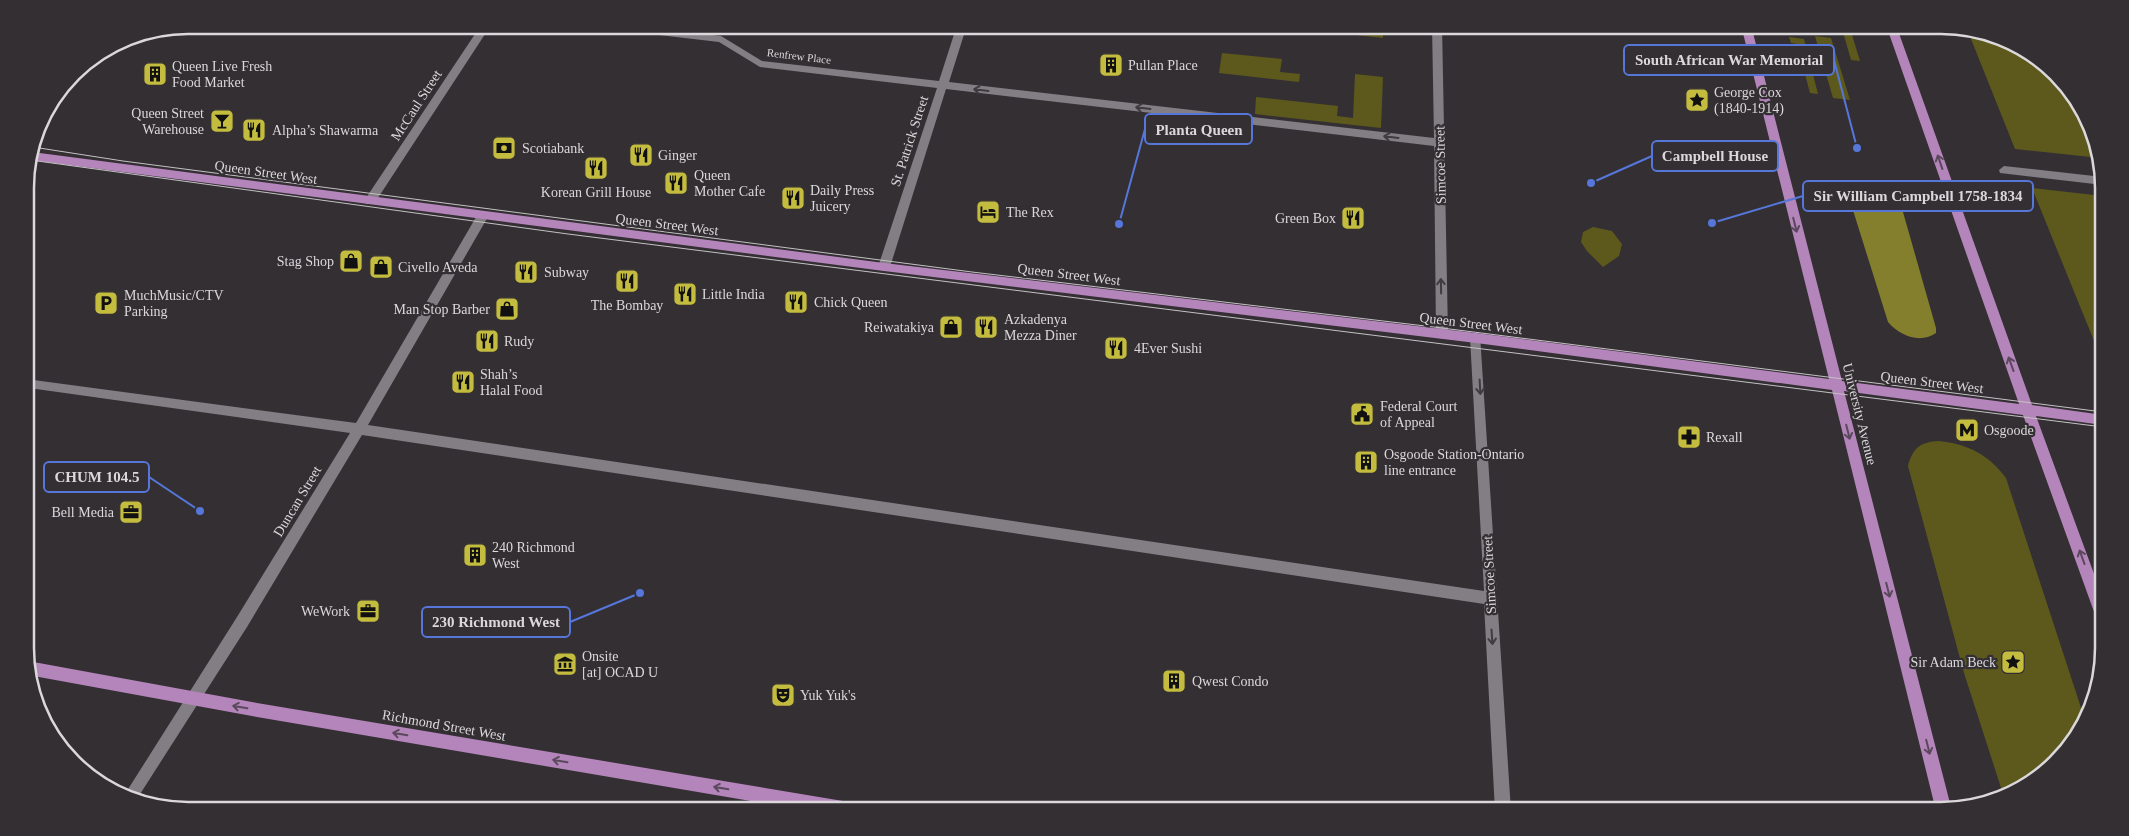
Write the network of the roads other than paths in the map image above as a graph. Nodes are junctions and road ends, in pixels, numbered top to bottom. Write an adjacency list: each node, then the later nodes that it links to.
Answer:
1 (480, 34): 12 (street, McCaul Street)
2 (677, 34): 7 (street, Renfrew Place)
3 (959, 34): 7 (street, St. Patrick Street)
4 (1437, 34): 8 (street, Simcoe Street)
5 (1748, 34): 18 (main road, University Avenue, one-way to 18)
6 (1895, 34): 19 (main road, one-way to 6)
7 (943, 85): 8 (street, one-way to 7); 14 (street, St. Patrick Street)
8 (1440, 143): 15 (street, Simcoe Street, one-way to 8)
9 (37, 157): 12 (main road, Queen Street West)
10 (2004, 170): 11 (street)
11 (2095, 180)
12 (370, 201): 13 (main road, Queen Street West)
13 (483, 215): 14 (main road, Queen Street West); 21 (street, Duncan Street)
14 (884, 267): 15 (main road, Queen Street West)
15 (1442, 334): 16 (main road, Queen Street West)
16 (1476, 338): 18 (main road, Queen Street West); 23 (street, Simcoe Street, one-way to 23)
17 (34, 384): 21 (street)
18 (1836, 385): 19 (main road, Queen Street West); 29 (main road, University Avenue, one-way to 29)
19 (2028, 410): 20 (main road, Queen Street West); 22 (main road, one-way to 19)
20 (2095, 419)
21 (359, 429): 23 (street); 25 (street, Duncan Street)
22 (2095, 595)
23 (1489, 598): 28 (street, Simcoe Street, one-way to 28)
24 (35, 669): 25 (main road, Richmond Street West)
25 (194, 699): 26 (street, Duncan Street); 27 (main road, Richmond Street West, one-way to 25)
26 (134, 792)
27 (802, 802)
28 (1502, 802)
29 (1942, 802)

